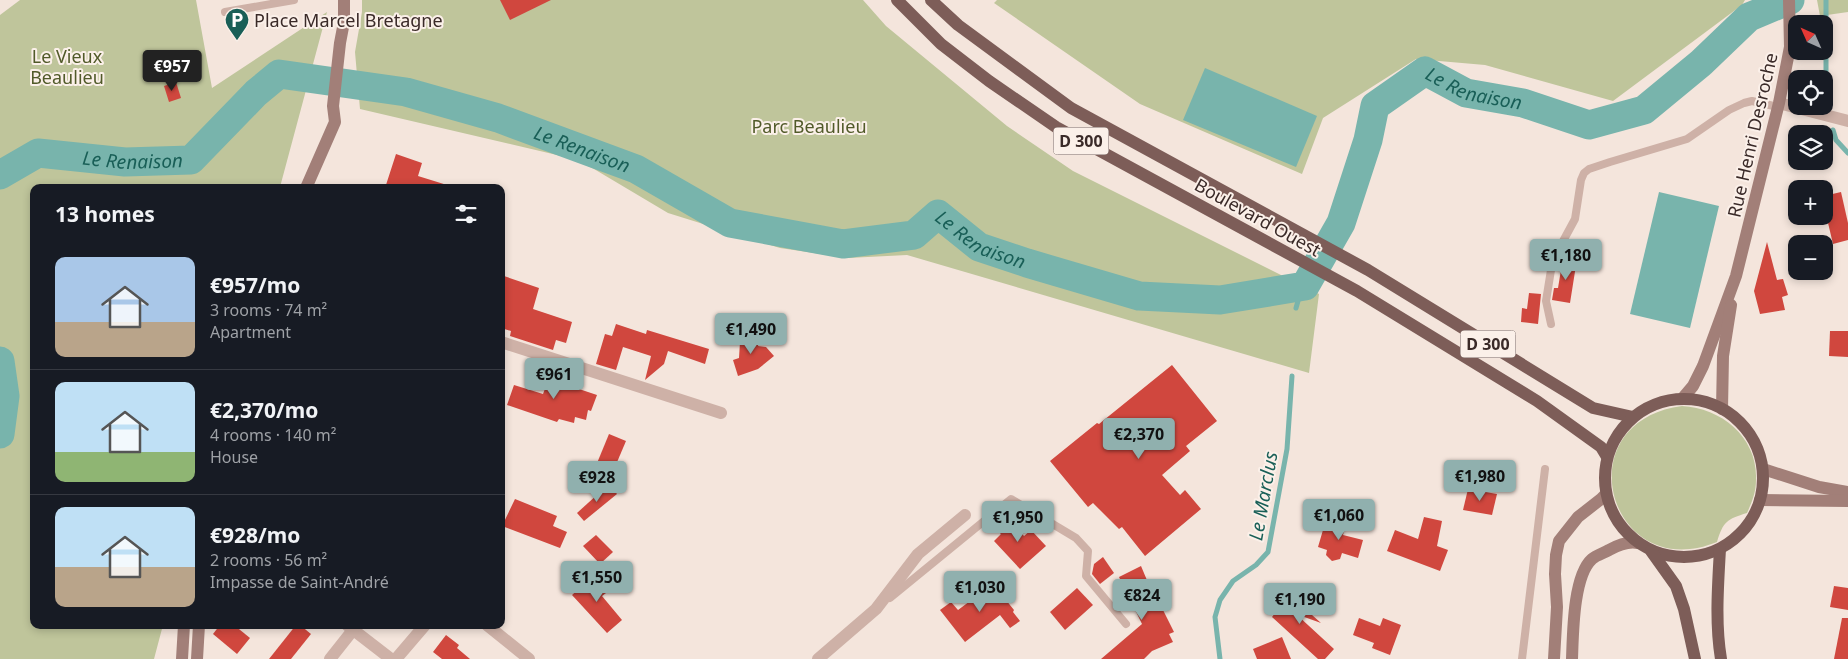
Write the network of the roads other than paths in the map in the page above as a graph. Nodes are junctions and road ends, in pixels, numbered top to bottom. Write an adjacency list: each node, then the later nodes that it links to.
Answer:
1 (294, 0): 6 (lane)
2 (344, 0): 9 (street)
3 (897, 0): 17 (main road, Boulevard Ouest / D 300)
4 (931, 0): 16 (main road, Boulevard Ouest / D 300)
5 (1789, 0): 7 (street, Rue Henri Desroche)
6 (225, 12)
7 (1779, 105): 8 (street); 10 (street, Rue Henri Desroche); 11 (lane)
8 (1848, 121)
9 (308, 184)
10 (1736, 276): 13 (street, Rue Henri Desroche); 14 (street, Rue Henri Desroche)
11 (1551, 324)
12 (505, 343): 15 (street)
13 (1682, 399): 14 (main road); 16 (main road)
14 (1722, 409): 18 (main road)
15 (721, 413)
16 (1633, 417): 17 (main road)
17 (1607, 458): 21 (main road)
18 (1763, 469): 20 (street); 22 (main road)
19 (1545, 470): 43 (lane)
20 (1848, 492)
21 (1606, 494): 25 (main road); 44 (street)
22 (1760, 500): 23 (street); 26 (main road)
23 (1848, 501)
24 (965, 515): 28 (street)
25 (1638, 544): 27 (main road); 45 (street)
26 (1720, 549): 27 (main road); 47 (main road)
27 (1651, 551): 46 (main road)
28 (876, 609): 29 (lane); 42 (street)
29 (1126, 624)
30 (184, 629): 36 (street)
31 (199, 629): 37 (street)
32 (349, 629): 38 (street)
33 (351, 629): 39 (street)
34 (422, 629): 40 (street)
35 (492, 629): 41 (street)
36 (182, 659)
37 (197, 659)
38 (330, 659)
39 (391, 659)
40 (396, 659)
41 (529, 659)
42 (818, 659)
43 (1522, 659)
44 (1554, 659)
45 (1572, 659)
46 (1695, 659)
47 (1721, 659)

